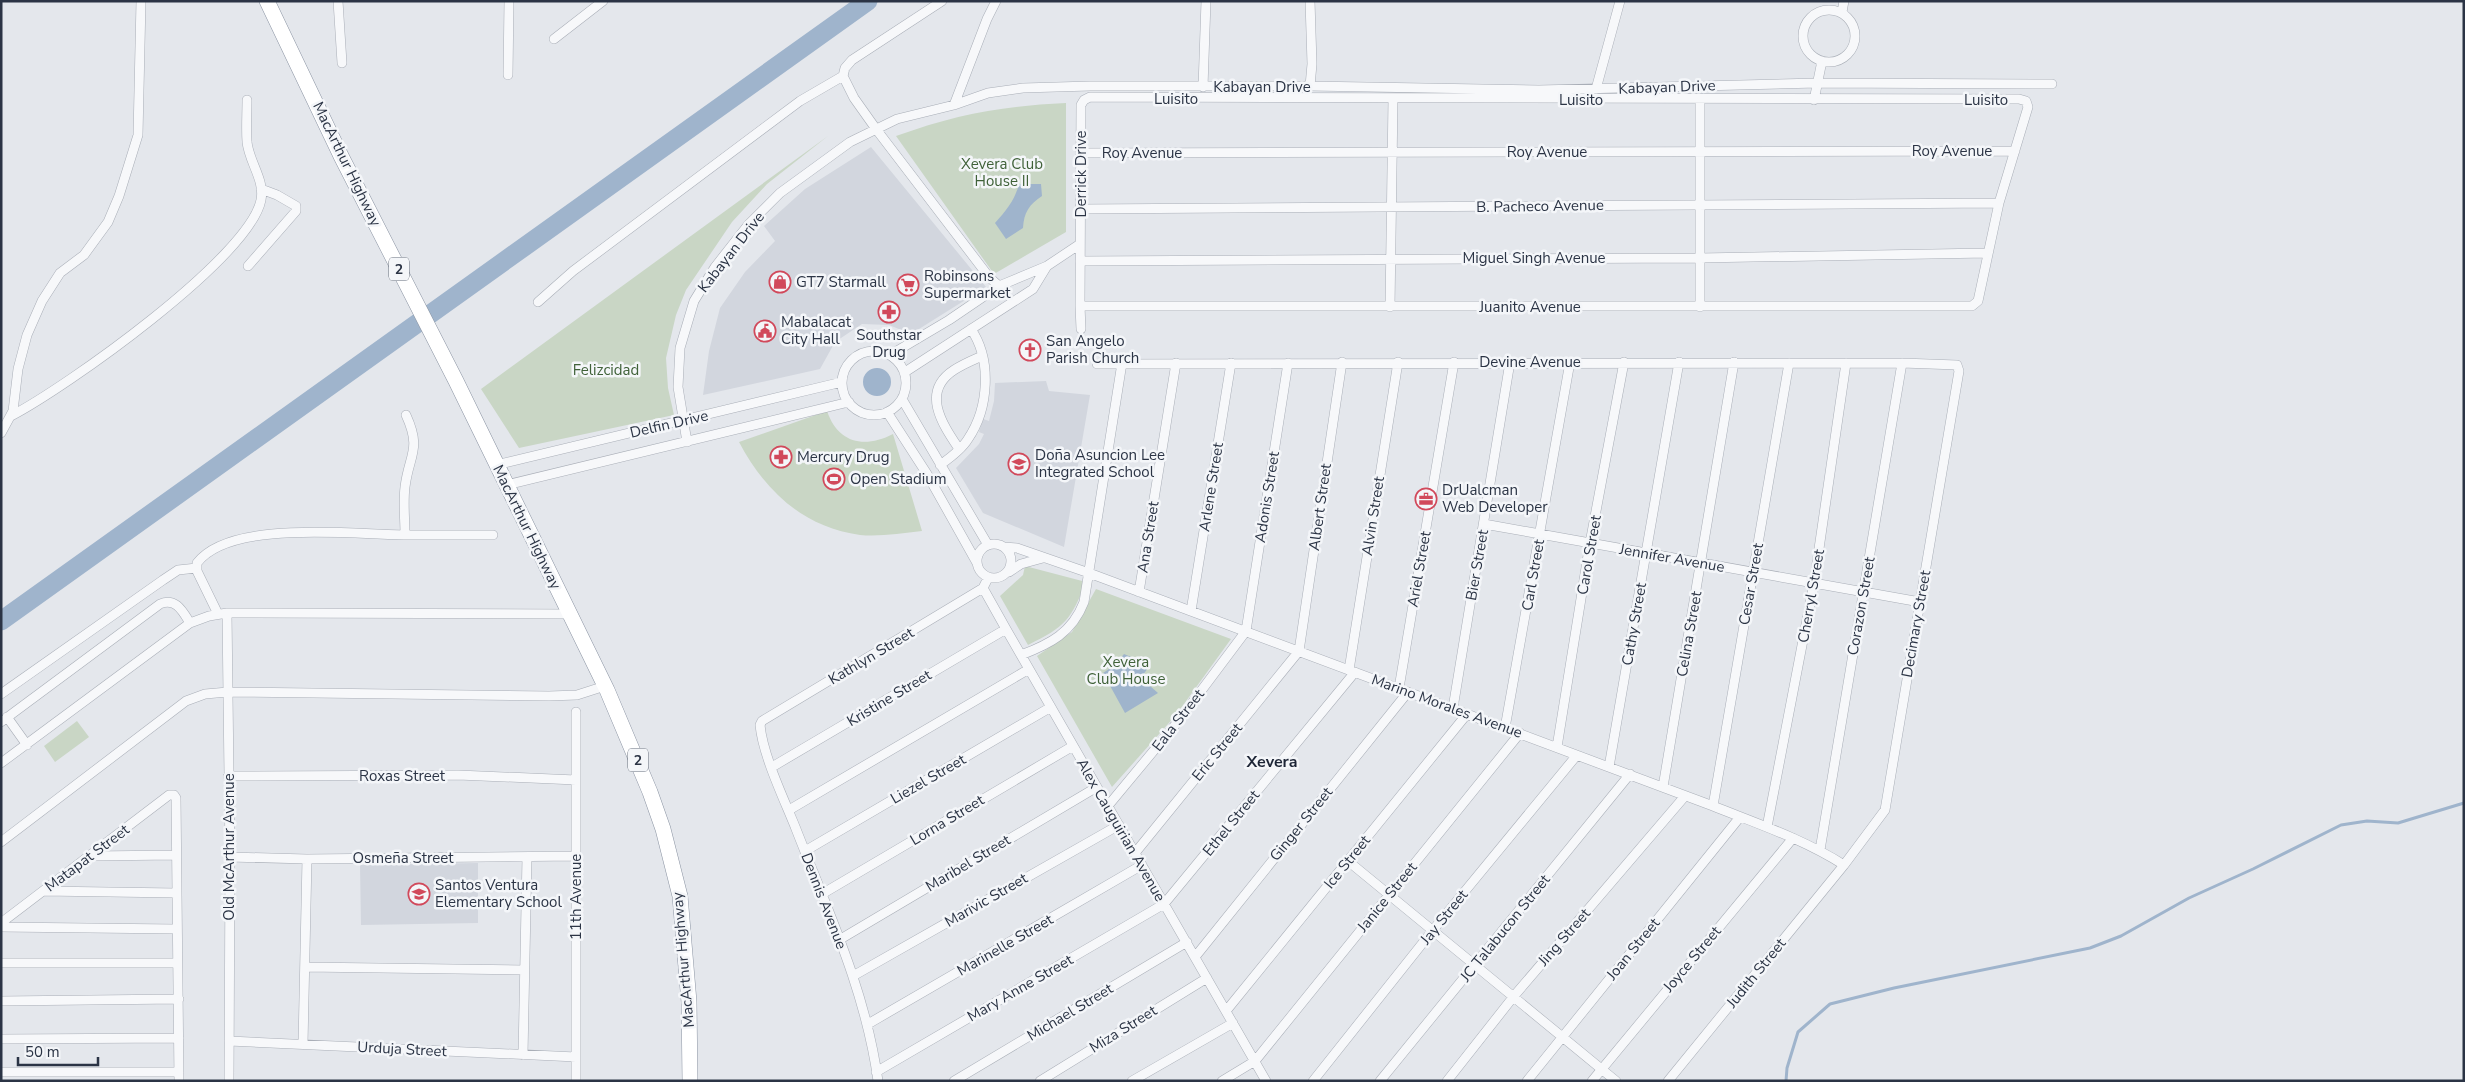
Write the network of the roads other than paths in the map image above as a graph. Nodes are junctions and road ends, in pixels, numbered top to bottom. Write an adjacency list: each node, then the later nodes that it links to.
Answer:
1 (141, 1): 80 (street)
2 (267, 1): 85 (highway, MacArthur Highway / 2)
3 (338, 1): 16 (street)
4 (509, 1): 17 (street)
5 (603, 1): 14 (street)
6 (942, 1): 18 (street)
7 (996, 1): 28 (street)
8 (1206, 1): 22 (street)
9 (1310, 1): 21 (street)
10 (1620, 1): 23 (street)
11 (1844, 1): 13 (street)
12 (1828, 6): 13 (street); 15 (street)
13 (1842, 12): 15 (street)
14 (554, 39)
15 (1822, 61): 19 (street)
16 (342, 63)
17 (508, 75)
18 (843, 76): 30 (street); 49 (street)
19 (1817, 82): 20 (street, Kabayan Drive); 23 (street, Kabayan Drive); 27 (street)
20 (2052, 84)
21 (1310, 86): 22 (street, Kabayan Drive); 23 (street, Kabayan Drive)
22 (1203, 87): 28 (street, Kabayan Drive)
23 (1596, 89)
24 (1393, 99): 26 (street, Luisito); 29 (street, Luisito); 32 (street)
25 (246, 100): 35 (street)
26 (1700, 100): 27 (street, Luisito); 33 (street)
27 (1814, 100): 31 (street, Luisito)
28 (954, 105): 30 (street, Kabayan Drive)
29 (1081, 105): 34 (street, Derrick Drive)
30 (876, 130): 47 (street); 81 (street, Kabayan Drive)
31 (2015, 151): 33 (street, Roy Avenue); 37 (street, Luisito)
32 (1392, 152): 33 (street, Roy Avenue); 34 (street, Roy Avenue); 38 (street)
33 (1700, 152): 36 (street)
34 (1080, 153): 39 (street, Derrick Drive)
35 (261, 189): 45 (street); 80 (street)
36 (1699, 203): 37 (street, B. Pacheco Avenue); 38 (street, B. Pacheco Avenue); 42 (street)
37 (1999, 203): 41 (street, Luisito)
38 (1392, 208): 39 (street, B. Pacheco Avenue); 43 (street)
39 (1080, 209): 40 (street, Derrick Drive)
40 (1080, 244): 44 (street, Derrick Drive); 46 (street)
41 (1987, 253): 42 (street, Miguel Singh Avenue); 48 (street, Luisito)
42 (1700, 258): 43 (street, Miguel Singh Avenue); 52 (street)
43 (1389, 259): 44 (street, Miguel Singh Avenue); 51 (street)
44 (1080, 261): 50 (street, Derrick Drive)
45 (248, 266)
46 (1047, 266): 47 (street); 53 (street)
47 (999, 286): 55 (street)
48 (1978, 301): 52 (street, Juanito Avenue)
49 (538, 302)
50 (1080, 306): 51 (street, Juanito Avenue); 54 (street, Derrick Drive)
51 (1390, 307): 52 (street, Juanito Avenue)
52 (1700, 307)
53 (971, 329): 56 (street); 74 (street)
54 (1080, 329)
55 (890, 355): 74 (street); 75 (street)
56 (982, 356): 84 (street); 84 (street)
57 (1342, 362): 58 (street, Devine Avenue); 68 (street, Devine Avenue); 115 (street, Albert Street)
58 (1398, 362): 59 (street, Devine Avenue); 118 (street, Alvin Street)
59 (1454, 362): 60 (street, Devine Avenue); 120 (street, Ariel Street)
60 (1510, 362): 61 (street, Devine Avenue); 88 (street, Bier Street)
61 (1570, 362): 62 (street, Devine Avenue); 89 (street, Carl Street)
62 (1624, 362): 63 (street, Devine Avenue); 92 (street, Carol Street)
63 (1679, 362): 64 (street, Devine Avenue); 95 (street, Cathy Street)
64 (1734, 362): 69 (street, Devine Avenue); 98 (street, Celina Street)
65 (1122, 363): 66 (street, Devine Avenue); 72 (street, Devine Avenue); 101 (street)
66 (1176, 363): 67 (street, Devine Avenue); 106 (street, Ana Street)
67 (1231, 363): 68 (street, Devine Avenue); 109 (street, Arlene Street)
68 (1288, 363): 114 (street, Adonis Street)
69 (1789, 363): 70 (street, Devine Avenue); 100 (street, Cesar Street)
70 (1846, 363): 71 (street, Devine Avenue); 104 (street, Cherryl Street)
71 (1902, 363): 73 (street, Devine Avenue); 107 (street, Corazon Street)
72 (1097, 364)
73 (1959, 371): 108 (street, Decimary Street)
74 (904, 372): 76 (street)
75 (842, 382): 77 (street); 81 (street, Delfin Drive)
76 (902, 399): 78 (street); 86 (street)
77 (849, 402): 78 (street); 83 (street, Delfin Drive)
78 (887, 412): 97 (street)
79 (406, 415): 90 (street)
80 (11, 416): 82 (street)
81 (683, 421): 83 (street, Kabayan Drive); 85 (street, Delfin Drive)
82 (1, 433)
83 (686, 442): 87 (street, Delfin Drive)
84 (959, 449): 86 (street)
85 (496, 465): 87 (highway, MacArthur Highway / 2)
86 (940, 466): 93 (street)
87 (506, 485): 111 (highway, MacArthur Highway / 2)
88 (1484, 524): 89 (street, Jennifer Avenue); 124 (street, Bier Street)
89 (1540, 534): 92 (street, Jennifer Avenue); 129 (street, Carl Street)
90 (405, 535): 91 (street); 99 (street)
91 (493, 535)
92 (1590, 543): 95 (street, Jennifer Avenue); 133 (street, Carol Street)
93 (988, 545): 94 (street); 97 (street)
94 (1004, 547): 96 (street, Marino Morales Avenue); 102 (street)
95 (1646, 553): 98 (street, Jennifer Avenue); 137 (street, Cathy Street)
96 (1045, 557): 101 (street, Marino Morales Avenue); 102 (street)
97 (977, 563): 103 (street)
98 (1701, 563): 100 (street, Jennifer Avenue); 142 (street, Celina Street)
99 (197, 568): 110 (street); 122 (street)
100 (1752, 572): 104 (street, Jennifer Avenue); 144 (street, Cesar Street)
101 (1089, 573): 106 (street, Marino Morales Avenue); 116 (street)
102 (1007, 574): 103 (street)
103 (988, 578): 105 (street)
104 (1814, 584): 107 (street, Jennifer Avenue); 149 (street, Cherryl Street)
105 (983, 588): 113 (street, Alex Cauguirian Avenue); 128 (street, Kathlyn Street)
106 (1139, 592): 109 (street, Marino Morales Avenue)
107 (1864, 592): 108 (street, Jennifer Avenue); 152 (street, Corazon Street)
108 (1920, 602): 163 (street, Decimary Street)
109 (1191, 611): 114 (street, Marino Morales Avenue)
110 (222, 614): 111 (street); 112 (street); 121 (street, Old McArthur Avenue)
111 (570, 614): 119 (highway, MacArthur Highway / 2)
112 (190, 623): 127 (street); 131 (street)
113 (1006, 629): 116 (street, Alex Cauguirian Avenue); 136 (street, Kristine Street)
114 (1246, 631): 115 (street, Marino Morales Avenue); 145 (street, Eala Street)
115 (1299, 651): 118 (street, Marino Morales Avenue); 154 (street, Eric Street)
116 (1021, 655): 117 (street, Alex Cauguirian Avenue)
117 (1029, 669): 123 (street, Alex Cauguirian Avenue); 146 (street)
118 (1352, 671): 120 (street, Marino Morales Avenue); 168 (street, Ethel Street)
119 (605, 686): 121 (street); 203 (highway, MacArthur Highway / 2)
120 (1403, 690): 124 (street, Marino Morales Avenue); 175 (street, Ginger Street)
121 (228, 692): 139 (street, Old McArthur Avenue); 151 (street)
122 (1, 694)
123 (1051, 707): 132 (street, Alex Cauguirian Avenue); 153 (street, Liezel Street)
124 (1453, 708): 126 (street, Marino Morales Avenue)
125 (576, 712): 140 (street, 11th Avenue)
126 (1467, 714): 129 (street, Marino Morales Avenue); 161 (street, Ice Street)
127 (4, 719): 131 (street)
128 (760, 725): 136 (street, Dennis Avenue)
129 (1506, 728): 130 (street, Marino Morales Avenue)
130 (1520, 733): 133 (street, Marino Morales Avenue); 167 (street, Janice Street)
131 (27, 745): 135 (street)
132 (1073, 746): 141 (street, Alex Cauguirian Avenue); 166 (street, Lorna Street)
133 (1557, 747): 134 (street, Marino Morales Avenue)
134 (1577, 756): 137 (street, Marino Morales Avenue); 172 (street, Jay Street)
135 (1, 763)
136 (772, 767): 146 (street, Dennis Avenue)
137 (1610, 767): 138 (street, Marino Morales Avenue)
138 (1630, 774): 142 (street, Marino Morales Avenue); 178 (street, JC Talabucon Street)
139 (228, 776): 140 (street, Roxas Street); 158 (street, Old McArthur Avenue)
140 (576, 780): 157 (street, 11th Avenue)
141 (1097, 787): 145 (street, Alex Cauguirian Avenue); 173 (street, Maribel Street)
142 (1663, 787): 143 (street, Marino Morales Avenue)
143 (1685, 796): 144 (street, Marino Morales Avenue); 183 (street, Jing Street)
144 (1713, 806): 147 (street, Marino Morales Avenue)
145 (1107, 807): 148 (street, Alex Cauguirian Avenue)
146 (789, 810): 153 (street, Dennis Avenue)
147 (1740, 817): 149 (street, Marino Morales Avenue); 189 (street, Joan Street)
148 (1119, 825): 154 (street, Alex Cauguirian Avenue); 181 (street, Marivic Street)
149 (1767, 827): 150 (street, Marino Morales Avenue)
150 (1793, 838): 152 (street, Marino Morales Avenue); 197 (street, Joyce Street)
151 (1, 842)
152 (1820, 850): 163 (street, Marino Morales Avenue)
153 (805, 851): 166 (street, Dennis Avenue)
154 (1135, 853): 162 (street, Alex Cauguirian Avenue)
155 (176, 855): 156 (street); 156 (street, Matapat Street); 165 (street)
156 (91, 856): 164 (street, Matapat Street)
157 (576, 856): 159 (street, Osmeña Street); 195 (street, 11th Avenue)
158 (230, 857): 160 (street, Osmeña Street); 192 (street, Old McArthur Avenue)
159 (527, 857): 160 (street, Osmeña Street); 180 (street)
160 (308, 859): 179 (street)
161 (1348, 861): 167 (street); 186 (street, Ice Street)
162 (1142, 865): 168 (street, Alex Cauguirian Avenue); 188 (street, Marinelle Street)
163 (1844, 866): 215 (street, Judith Street)
164 (43, 891): 165 (street); 169 (street, Matapat Street)
165 (176, 893): 171 (street)
166 (822, 894): 173 (street, Dennis Avenue)
167 (1389, 895): 172 (street); 196 (street, Janice Street)
168 (1164, 904): 174 (street, Alex Cauguirian Avenue); 200 (street, Mary Anne Street)
169 (1, 923)
170 (1, 927): 171 (street)
171 (176, 929): 176 (street)
172 (1433, 930): 178 (street); 209 (street, Jay Street)
173 (839, 940): 181 (street, Dennis Avenue)
174 (1186, 942): 175 (street, Alex Cauguirian Avenue); 204 (street, Michael Street)
175 (1195, 957): 182 (street, Alex Cauguirian Avenue)
176 (178, 963): 177 (street); 184 (street)
177 (1, 964)
178 (1475, 964): 183 (street); 210 (street, JC Talabucon Street)
179 (305, 967): 180 (street); 193 (street)
180 (524, 970): 194 (street)
181 (853, 976): 188 (street, Dennis Avenue)
182 (1207, 978): 186 (street, Alex Cauguirian Avenue); 205 (street, Miza Street)
183 (1514, 996): 189 (street); 211 (street, Jing Street)
184 (179, 999): 185 (street); 190 (street)
185 (1, 1001)
186 (1226, 1011): 187 (street, Alex Cauguirian Avenue)
187 (1233, 1023): 196 (street, Alex Cauguirian Avenue); 206 (street)
188 (868, 1024): 200 (street, Dennis Avenue)
189 (1563, 1037): 197 (street); 212 (street, Joan Street)
190 (179, 1038): 191 (street); 199 (street)
191 (1, 1039)
192 (229, 1041): 193 (street, Urduja Street); 201 (street, Old McArthur Avenue)
193 (303, 1044): 194 (street, Urduja Street)
194 (523, 1055): 195 (street, Urduja Street)
195 (576, 1058): 202 (street, 11th Avenue)
196 (1255, 1061): 207 (street, Janice Street); 208 (street, Alex Cauguirian Avenue)
197 (1602, 1068): 213 (street, Joyce Street); 214 (street)
198 (1, 1072): 199 (street)
199 (179, 1076)
200 (877, 1076)
201 (228, 1081)
202 (576, 1081)
203 (690, 1081)
204 (954, 1081)
205 (1040, 1081)
206 (1132, 1081)
207 (1222, 1081)
208 (1266, 1081)
209 (1313, 1081)
210 (1380, 1081)
211 (1447, 1081)
212 (1527, 1081)
213 (1592, 1081)
214 (1616, 1081)
215 (1668, 1081)

